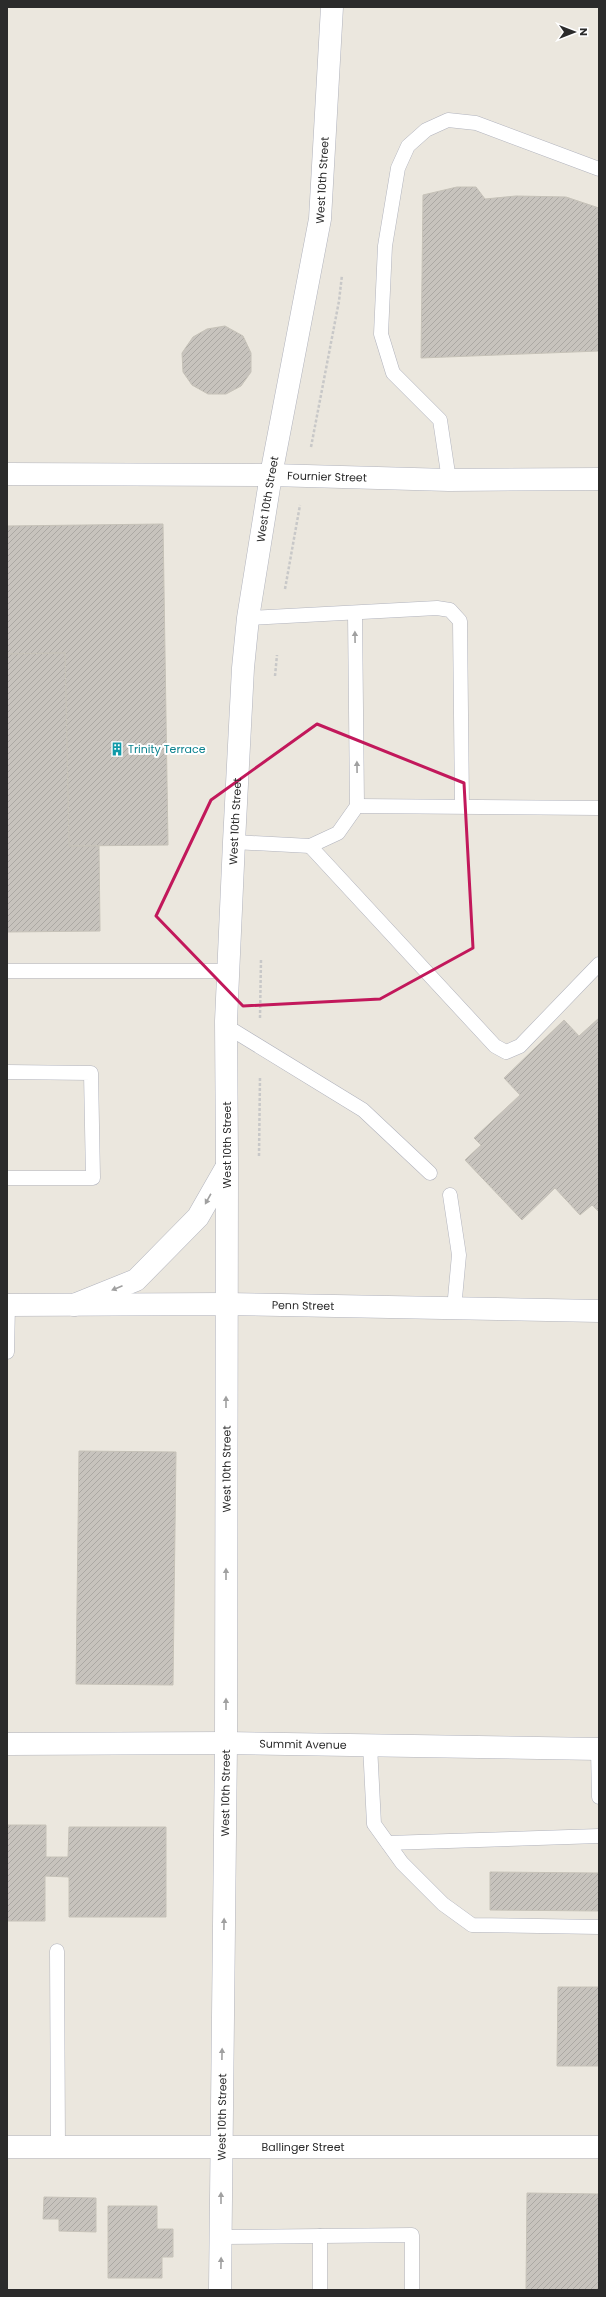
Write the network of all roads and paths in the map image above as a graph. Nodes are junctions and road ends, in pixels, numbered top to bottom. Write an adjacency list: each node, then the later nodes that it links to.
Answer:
1 (332, 7): 4 (street, West 10th Street)
2 (599, 169): 6 (lane)
3 (7, 474): 4 (street, Fournier Street)
4 (271, 475): 6 (street, Fournier Street); 10 (street, West 10th Street)
5 (599, 479): 6 (street, Fournier Street)
6 (449, 480)
7 (295, 536): 9 (path)
8 (355, 613): 9 (lane); 12 (lane, one-way to 8); 13 (lane)
9 (280, 617): 10 (lane); 11 (path)
10 (248, 618): 15 (street, West 10th Street)
11 (274, 680)
12 (357, 806): 13 (lane); 16 (lane)
13 (462, 806): 14 (lane)
14 (599, 808)
15 (234, 842): 16 (lane); 20 (street, West 10th Street)
16 (310, 846): 18 (lane)
17 (261, 952): 22 (path)
18 (599, 964)
19 (7, 971): 20 (lane)
20 (228, 971): 21 (street, West 10th Street)
21 (226, 1026): 22 (lane); 25 (street, West 10th Street)
22 (260, 1046): 24 (path); 26 (lane)
23 (7, 1072): 27 (lane)
24 (259, 1157)
25 (227, 1165): 29 (street, West 10th Street); 31 (street, one-way to 31)
26 (430, 1173)
27 (7, 1178)
28 (450, 1195): 32 (lane)
29 (226, 1304): 31 (street, Penn Street); 32 (street, Penn Street); 35 (street, West 10th Street, one-way to 29)
30 (8, 1306): 31 (street, Penn Street); 34 (lane)
31 (74, 1306)
32 (454, 1309): 33 (street, Penn Street)
33 (599, 1311)
34 (7, 1352)
35 (226, 1743): 36 (street, Summit Avenue); 37 (street, Summit Avenue); 46 (street, West 10th Street, one-way to 35)
36 (7, 1744)
37 (370, 1745): 38 (street, Summit Avenue); 41 (lane)
38 (598, 1749): 39 (lane)
39 (599, 1797)
40 (599, 1836): 41 (lane)
41 (388, 1843): 42 (lane)
42 (599, 1927)
43 (57, 1951): 45 (lane)
44 (7, 2147): 45 (street, Ballinger Street)
45 (58, 2147): 46 (street, Ballinger Street)
46 (222, 2147): 47 (street, Ballinger Street); 49 (street, West 10th Street, one-way to 46)
47 (599, 2147)
48 (320, 2236): 49 (lane); 51 (lane); 52 (lane)
49 (221, 2237): 50 (street, West 10th Street, one-way to 49)
50 (220, 2290)
51 (320, 2290)
52 (412, 2290)

